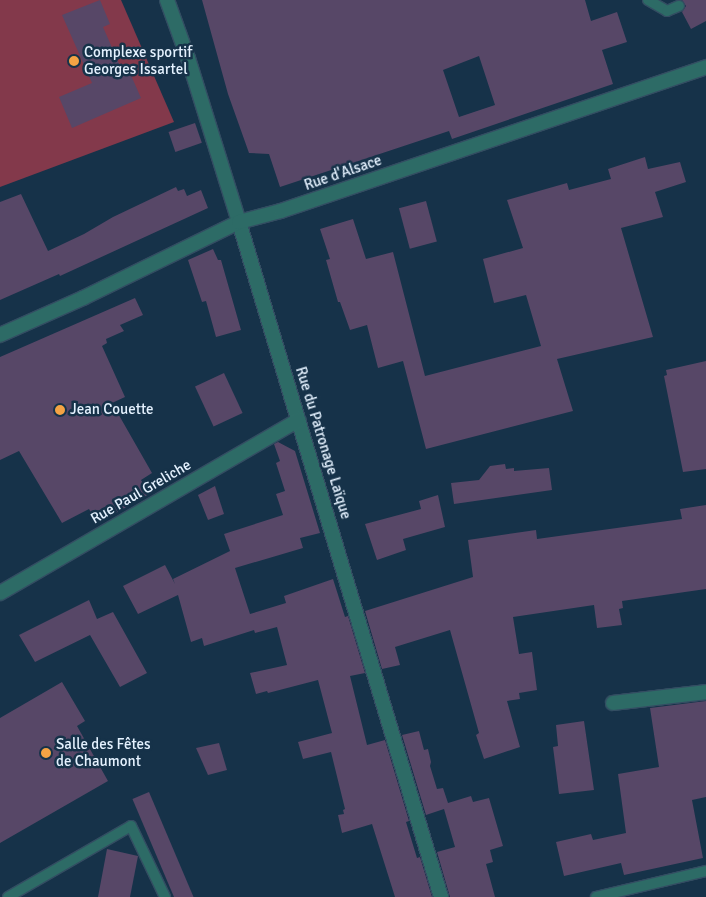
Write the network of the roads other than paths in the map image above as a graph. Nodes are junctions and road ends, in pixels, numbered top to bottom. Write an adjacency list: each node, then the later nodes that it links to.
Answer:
1 (167, 0): 5 (street, Rue du Patronage Laïque)
2 (648, 0): 3 (lane)
3 (679, 6)
4 (706, 67): 5 (street, Rue d'Alsace)
5 (239, 222): 6 (street, Rue d'Alsace); 7 (street, Rue du Patronage Laïque)
6 (0, 335)
7 (298, 420): 8 (street, Rue Paul Greliche); 14 (street, Rue du Patronage Laïque)
8 (0, 593)
9 (706, 692): 10 (street)
10 (613, 703)
11 (706, 871): 15 (lane)
12 (8, 897): 13 (lane)
13 (165, 897)
14 (442, 897)
15 (596, 897)

